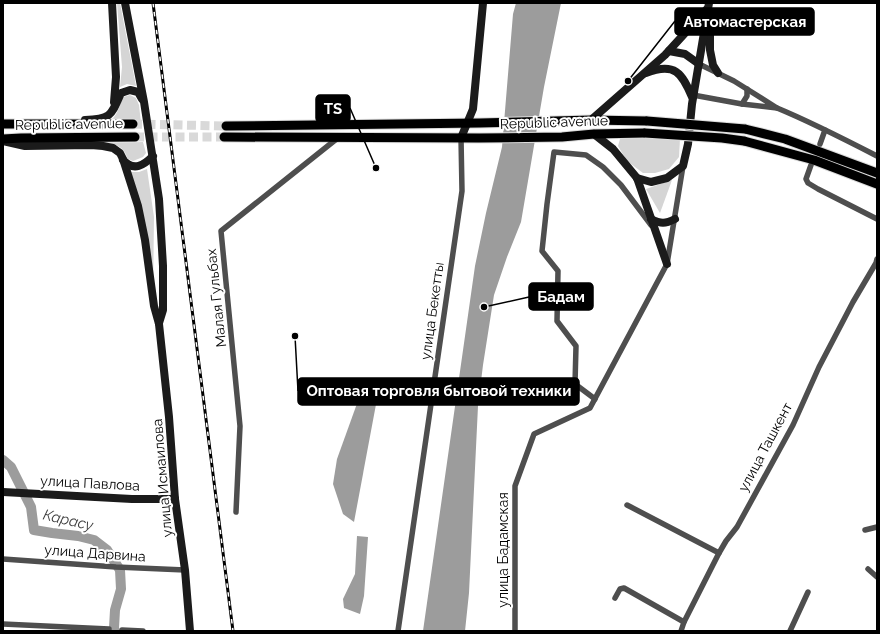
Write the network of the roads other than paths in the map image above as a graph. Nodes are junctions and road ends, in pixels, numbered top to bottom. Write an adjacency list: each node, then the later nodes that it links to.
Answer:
1 (112, 3): 14 (main road)
2 (125, 3): 11 (main road, улица Исмаилова)
3 (483, 3): 16 (main road)
4 (708, 9): 5 (main road); 6 (main road); 7 (main road)
5 (669, 51): 6 (main road); 8 (main road)
6 (698, 64): 7 (street); 10 (main road)
7 (718, 73): 9 (street)
8 (643, 75): 10 (main road); 15 (main road)
9 (747, 89): 12 (street); 13 (street)
10 (693, 97): 12 (street); 34 (main road)
11 (144, 102): 14 (main road); 30 (main road, улица Исмаилова)
12 (742, 104): 13 (street)
13 (777, 108): 20 (street)
14 (114, 109): 17 (main road)
15 (591, 120): 16 (main road, Republic avenue); 35 (main road, Republic avenue, bridge)
16 (468, 123): 19 (main road, Republic avenue); 26 (main road)
17 (3, 124): 18 (main road, Republic avenue)
18 (134, 124)
19 (226, 126)
20 (825, 130): 28 (street); 31 (street)
21 (594, 134): 22 (main road, Republic avenue); 26 (main road, Republic avenue); 29 (main road)
22 (616, 134): 29 (main road); 37 (main road, Republic avenue, bridge)
23 (135, 137): 27 (main road, Republic avenue)
24 (224, 137): 25 (main road, Republic avenue)
25 (339, 137): 26 (main road, Republic avenue); 49 (street, Малая Гульбах)
26 (464, 138): 65 (street, улица Бекетты)
27 (3, 140): 32 (main road)
28 (820, 144)
29 (613, 149): 36 (main road)
30 (153, 156): 32 (main road); 44 (main road, улица Исмаилова)
31 (877, 156)
32 (123, 159): 44 (main road, улица Исмаилова)
33 (811, 165): 40 (street)
34 (683, 166): 36 (main road); 39 (street, улица Бадамская)
35 (877, 173)
36 (637, 178): 38 (main road)
37 (877, 184)
38 (651, 219): 39 (main road); 41 (main road)
39 (675, 219): 43 (street, улица Бадамская)
40 (877, 219)
41 (656, 232): 43 (main road); 45 (street)
42 (877, 259): 52 (street, улица Ташкент)
43 (667, 264): 45 (street, улица Бадамская)
44 (159, 324): 47 (main road, улица Исмаилова)
45 (595, 399): 66 (street, улица Бадамская)
46 (3, 492): 47 (main road, улица Павлова)
47 (175, 499): 55 (main road, улица Исмаилова)
48 (627, 505): 52 (street)
49 (236, 512)
50 (877, 527): 51 (street)
51 (865, 530)
52 (719, 553): 59 (street, улица Ташкент)
53 (3, 559): 55 (street, улица Дарвина)
54 (868, 569): 56 (street)
55 (185, 570): 64 (main road, улица Исмаилова)
56 (877, 576)
57 (808, 592): 68 (street)
58 (615, 598): 59 (street)
59 (684, 622): 67 (street, улица Ташкент)
60 (3, 624): 61 (street)
61 (110, 629)
62 (122, 630): 63 (street)
63 (143, 631)
64 (190, 631)
65 (398, 631)
66 (515, 631)
67 (681, 631)
68 (790, 631)

